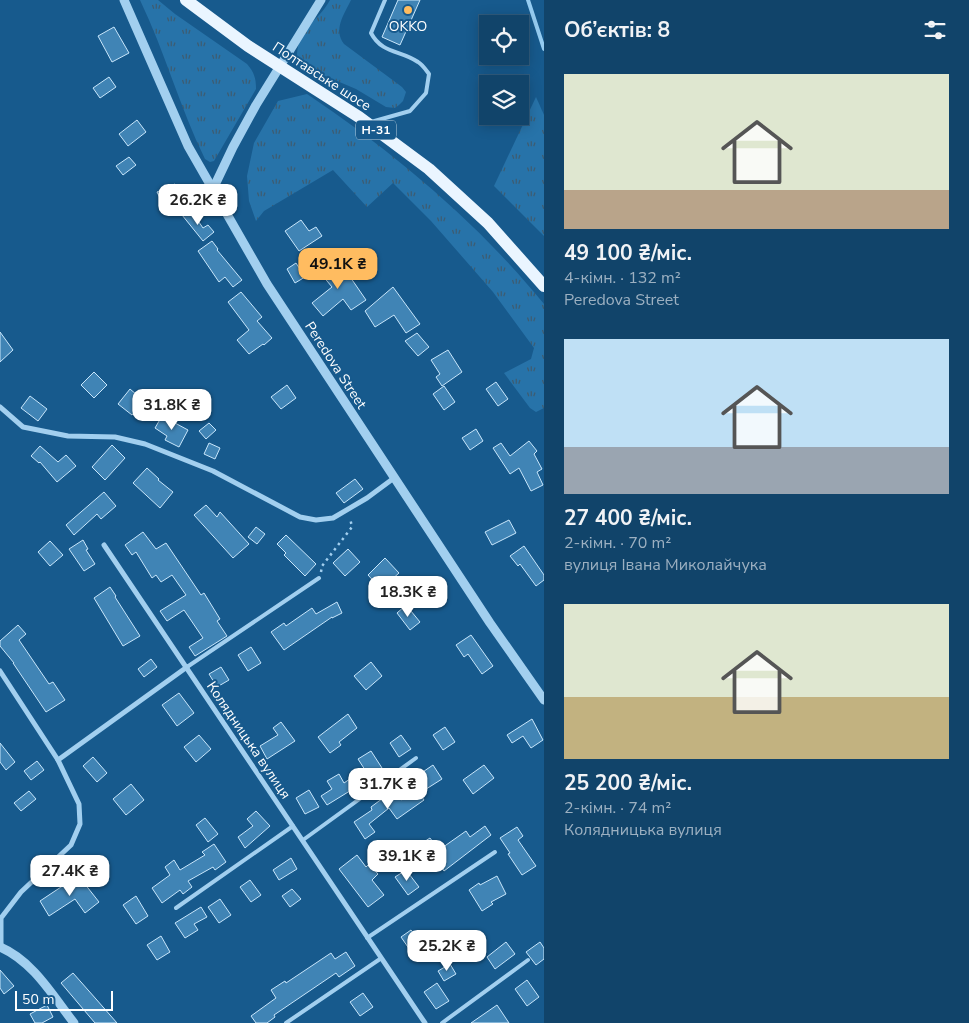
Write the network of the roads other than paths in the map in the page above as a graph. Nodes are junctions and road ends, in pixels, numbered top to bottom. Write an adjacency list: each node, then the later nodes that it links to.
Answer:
1 (124, 0): 7 (street, Peredova Street)
2 (186, 0): 5 (main road, Полтавське шосе / Н-31)
3 (321, 0): 5 (street)
4 (384, 0): 6 (lane)
5 (281, 67): 6 (main road, Полтавське шосе / Н-31); 7 (street)
6 (367, 123): 8 (main road, Полтавське шосе / Н-31)
7 (212, 189): 10 (street, Peredova Street)
8 (544, 286)
9 (0, 408): 10 (street)
10 (394, 478): 15 (street, Peredova Street)
11 (104, 544): 13 (street, Колядницька вулиця)
12 (319, 578): 13 (lane)
13 (187, 666): 17 (street); 18 (street, Колядницька вулиця)
14 (0, 671): 17 (street)
15 (544, 700)
16 (416, 758): 19 (lane)
17 (58, 760): 23 (street)
18 (293, 826): 19 (street, Колядницька вулиця); 21 (lane)
19 (303, 840): 22 (street, Колядницька вулиця)
20 (495, 852): 22 (lane)
21 (176, 908)
22 (367, 938): 24 (street, Колядницька вулиця)
23 (1, 948): 26 (street)
24 (380, 959): 27 (lane); 28 (street, Колядницька вулиця)
25 (528, 960): 29 (lane)
26 (74, 1023)
27 (286, 1023)
28 (424, 1023)
29 (442, 1023)

